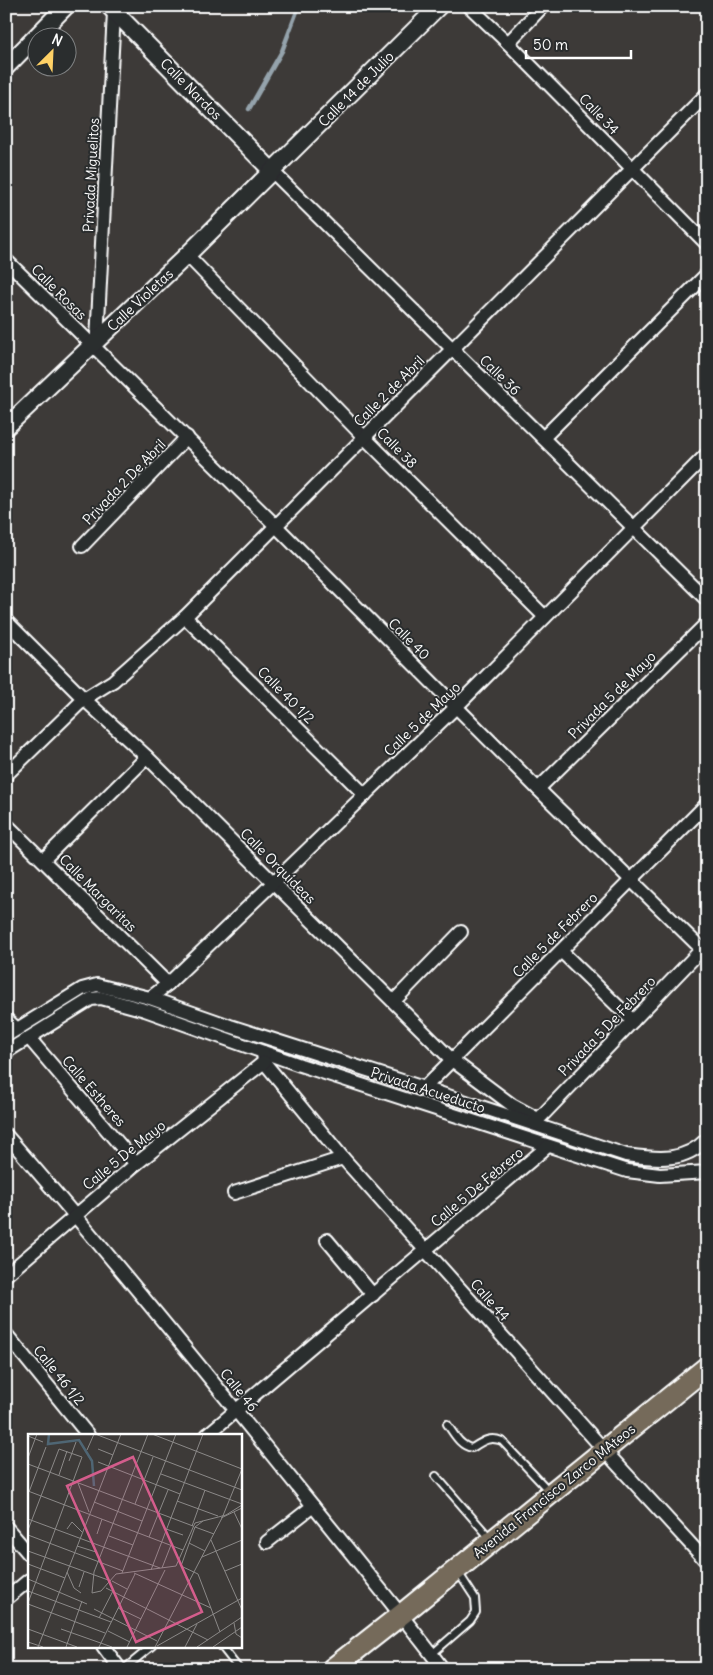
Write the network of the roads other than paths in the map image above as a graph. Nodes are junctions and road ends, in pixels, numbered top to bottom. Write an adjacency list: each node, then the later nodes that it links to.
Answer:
1 (66, 6): 7 (street)
2 (439, 6): 10 (street, Calle 14 de Julio)
3 (468, 6): 6 (street, Calle 34)
4 (544, 6): 6 (street)
5 (112, 9): 10 (street, Calle Nardos); 15 (street, Privada Miguelitos)
6 (508, 43): 9 (street, Calle 34)
7 (6, 67)
8 (707, 94): 9 (street, Calle 2 de Abril)
9 (632, 170): 11 (street, Calle 34); 16 (street, Calle 2 de Abril)
10 (273, 172): 12 (street, Calle Violetas); 16 (street, Calle 36)
11 (707, 244)
12 (187, 256): 15 (street, Calle Violetas); 18 (street, Calle 38)
13 (6, 260): 15 (street, Calle Rosas)
14 (707, 274): 20 (street)
15 (94, 343): 17 (street, Calle Violetas); 19 (street, Calle 40)
16 (452, 349): 18 (street, Calle 2 de Abril); 20 (street, Calle 36)
17 (6, 427)
18 (364, 437): 22 (street, Calle 2 de Abril); 27 (street, Calle 38)
19 (186, 438): 22 (street, Calle 40); 24 (street, Privada 2 De Abril)
20 (544, 438): 23 (street, Calle 36)
21 (707, 454): 23 (street, Calle 5 de Mayo)
22 (276, 526): 26 (street, Calle 2 de Abril); 31 (street, Calle 40)
23 (633, 527): 25 (street, Calle 36); 27 (street, Calle 5 de Mayo)
24 (82, 546)
25 (707, 600)
26 (185, 617): 30 (street, Calle 2 de Abril); 35 (street, Calle 40 1/2)
27 (545, 617): 31 (street, Calle 5 de Mayo)
28 (6, 622): 30 (street, Calle Orquídeas)
29 (707, 623): 34 (street, Privada 5 de Mayo)
30 (84, 699): 32 (street, Calle Orquídeas); 33 (street)
31 (456, 707): 34 (street, Calle 40); 35 (street, Calle 5 de Mayo)
32 (147, 756): 38 (street); 40 (street, Calle Orquídeas)
33 (6, 775)
34 (538, 789): 39 (street, Calle 40)
35 (365, 795): 40 (street, Calle 5 de Mayo)
36 (707, 804): 39 (street, Calle 5 de Febrero)
37 (6, 824): 38 (street, Calle Margaritas)
38 (42, 860): 44 (street, Calle Margaritas)
39 (631, 880): 42 (street, Calle 5 de Febrero); 43 (street, Calle 40)
40 (273, 882): 44 (street, Calle 5 de Mayo); 46 (street, Calle Orquídeas)
41 (461, 932): 46 (street)
42 (561, 951): 48 (street); 54 (street, Calle 5 de Febrero)
43 (704, 951): 48 (street, Privada 5 De Febrero)
44 (168, 984): 45 (street, Calle 5 de Mayo)
45 (150, 998): 49 (street, Privada Acueducto); 55 (street, Privada Acueducto)
46 (394, 1000): 54 (street, Calle Orquídeas)
47 (6, 1019): 49 (street)
48 (632, 1021): 58 (street, Privada 5 De Febrero)
49 (18, 1029): 50 (street, Privada Acueducto)
50 (6, 1036)
51 (29, 1038): 52 (street, Privada Acueducto); 53 (street, Privada Acueducto); 63 (street, Calle Estheres)
52 (6, 1052)
53 (263, 1057): 57 (street, Privada Acueducto); 62 (street, Calle 44); 63 (street, Calle 5 De Mayo)
54 (452, 1060): 55 (street, Calle 5 de Febrero); 58 (street, Calle Orquídeas)
55 (424, 1088): 56 (street, Privada Acueducto)
56 (476, 1104): 57 (street); 58 (street, Privada Acueducto)
57 (471, 1119): 61 (street, Privada Acueducto)
58 (536, 1122): 60 (street, Privada Acueducto)
59 (6, 1135): 66 (street, Calle 46)
60 (707, 1138)
61 (548, 1146): 64 (street, Privada Acueducto); 68 (street, Calle 5 De Febrero)
62 (342, 1158): 65 (street); 68 (street, Calle 44)
63 (136, 1164): 66 (street, Calle 5 De Mayo)
64 (707, 1172)
65 (234, 1193)
66 (76, 1214): 69 (street, Calle 5 De Mayo); 73 (street, Calle 46)
67 (327, 1240): 70 (street)
68 (425, 1250): 70 (street, Calle 5 De Febrero); 77 (street, Calle 44)
69 (6, 1275)
70 (373, 1295): 73 (street, Calle 5 De Febrero)
71 (6, 1334): 75 (street, Calle 46 1/2)
72 (707, 1367): 77 (main road, Avenida Francisco Zarco MAteos)
73 (237, 1411): 76 (street, Calle 5 De Febrero); 80 (street, Calle 46)
74 (447, 1424): 79 (lane)
75 (87, 1434)
76 (208, 1434)
77 (605, 1450): 79 (main road, Avenida Francisco Zarco MAteos); 85 (street, Calle 44)
78 (436, 1476): 82 (lane)
79 (551, 1494): 82 (main road, Avenida Francisco Zarco MAteos)
80 (313, 1506): 83 (street); 89 (street, Calle 46)
81 (6, 1527): 84 (street)
82 (493, 1541): 86 (main road, Avenida Francisco Zarco MAteos)
83 (268, 1542)
84 (28, 1553)
85 (707, 1562)
86 (457, 1570): 89 (main road, Avenida Francisco Zarco MAteos); 93 (lane)
87 (28, 1581): 88 (street)
88 (6, 1600)
89 (402, 1614): 93 (street, Calle 46); 96 (main road, Avenida Francisco Zarco MAteos)
90 (104, 1648): 94 (street)
91 (149, 1648): 94 (lane)
92 (223, 1648): 95 (lane)
93 (432, 1654): 97 (street, Calle 46)
94 (122, 1669)
95 (239, 1669)
96 (332, 1669)
97 (443, 1669)

